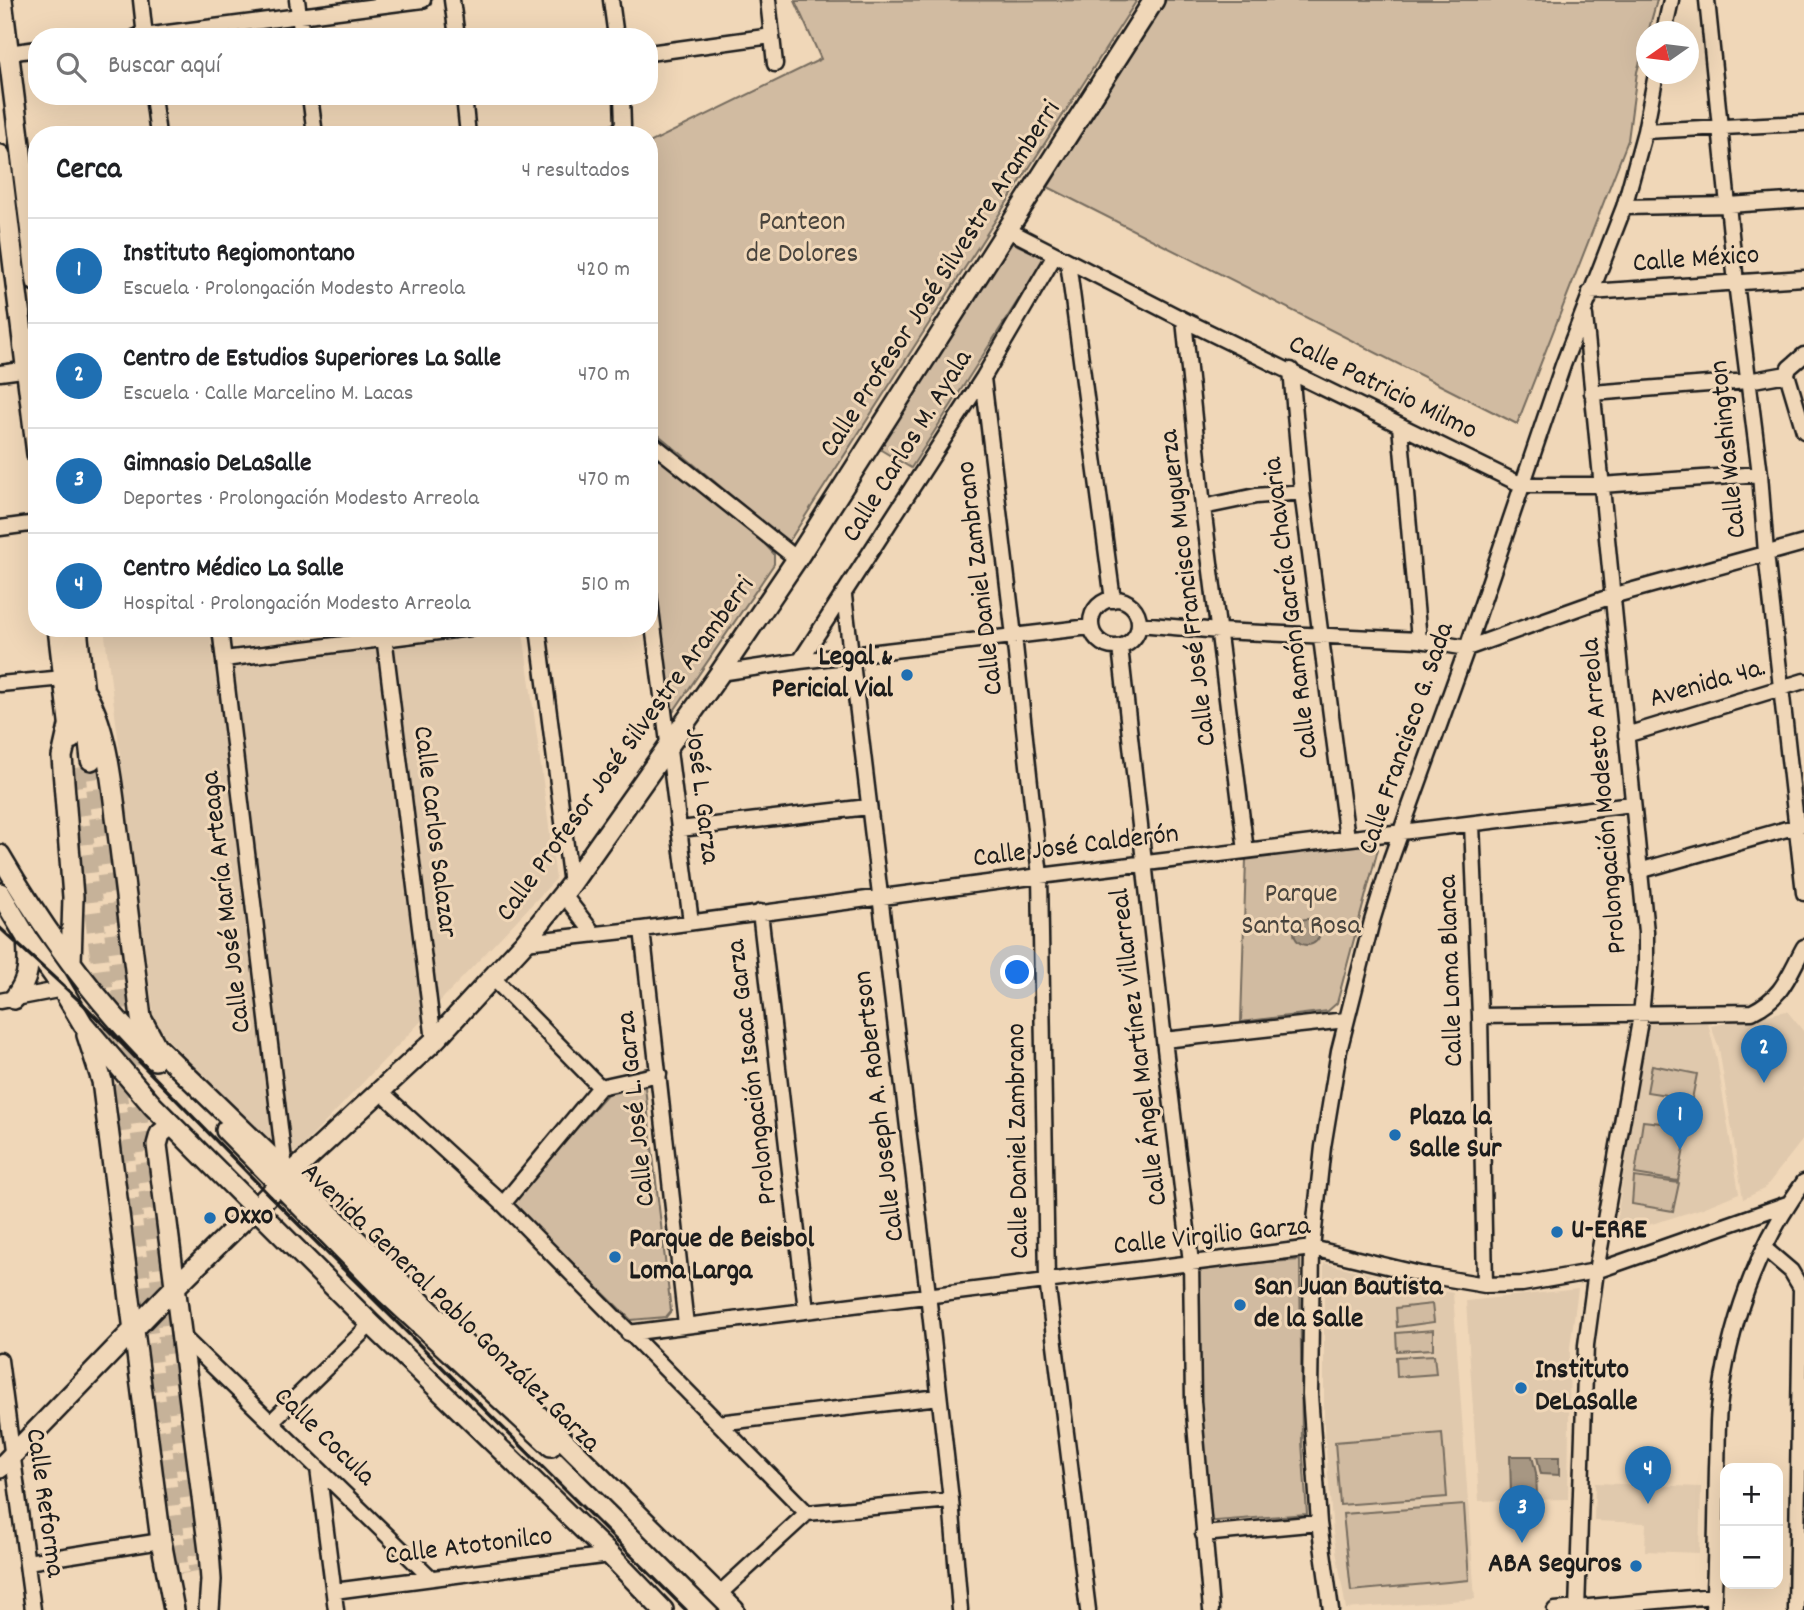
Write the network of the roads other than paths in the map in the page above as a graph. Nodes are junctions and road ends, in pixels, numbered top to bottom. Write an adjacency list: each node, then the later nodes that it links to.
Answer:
1 (2, 0): 21 (main road)
2 (141, 0): 13 (street)
3 (298, 0): 11 (street)
4 (424, 0): 11 (street)
5 (452, 0): 16 (street)
6 (611, 0): 17 (street)
7 (768, 0): 18 (street)
8 (1154, 0): 42 (main road, Calle Profesor José Silvestre Aramberri)
9 (1671, 0): 12 (street)
10 (1707, 0): 33 (street, Calle Washington)
11 (299, 16): 14 (street); 15 (street)
12 (1666, 21)
13 (142, 28)
14 (205, 28)
15 (301, 28)
16 (456, 28)
17 (615, 28)
18 (772, 36): 20 (street); 22 (street)
19 (28, 50): 21 (street)
20 (658, 52)
21 (4, 53): 36 (main road)
22 (775, 64)
23 (1654, 84): 34 (street, Calle Francisco G. Sada)
24 (154, 105): 29 (street)
25 (311, 105): 30 (street)
26 (465, 105): 31 (street)
27 (623, 105): 32 (street)
28 (1804, 123): 33 (street)
29 (157, 126)
30 (314, 126)
31 (467, 126)
32 (620, 126)
33 (1721, 128): 34 (street); 38 (street, Calle Washington)
34 (1645, 131): 40 (street, Calle Francisco G. Sada)
35 (0, 155): 41 (main road)
36 (28, 184)
37 (1804, 200): 38 (street)
38 (1729, 205): 40 (street); 46 (street, Calle Washington)
39 (28, 207): 41 (street)
40 (1624, 207): 47 (street, Calle Francisco G. Sada)
41 (4, 210): 50 (main road)
42 (1008, 230): 43 (street, Calle Patricio Milmo); 71 (main road, Calle Profesor José Silvestre Aramberri)
43 (1055, 255): 44 (street, Calle Patricio Milmo); 56 (street, Calle Carlos M. Ayala)
44 (1069, 262): 49 (street, Calle Patricio Milmo); 74 (street)
45 (1804, 278): 46 (street, Calle México)
46 (1735, 284): 47 (street, Calle México); 57 (street, Calle Washington)
47 (1590, 292): 48 (street, Calle Francisco G. Sada)
48 (1584, 311): 58 (street, Prolongación Modesto Arreola); 63 (street, Calle Francisco G. Sada)
49 (1184, 320): 53 (street, Calle Patricio Milmo); 66 (street, Calle José Francisco Muguerza)
50 (28, 346)
51 (1804, 355): 55 (street)
52 (28, 370): 54 (street)
53 (1291, 370): 59 (street, Calle Patricio Milmo); 65 (street, Calle Ramón García Chavaria)
54 (0, 373)
55 (1787, 374): 57 (street); 60 (street)
56 (983, 378): 72 (street, Calle Carlos M. Ayala); 80 (street, Calle Daniel Zambrano)
57 (1748, 381): 58 (street); 62 (street, Calle Washington)
58 (1592, 393): 64 (street, Prolongación Modesto Arreola)
59 (1400, 426): 63 (street, Calle Patricio Milmo); 89 (street)
60 (1804, 431)
61 (658, 448): 71 (street)
62 (1760, 474): 64 (street, Calle Patricio Milmo); 70 (street, Calle Washington)
63 (1522, 485): 64 (street, Calle Patricio Milmo); 75 (street, Calle Francisco G. Sada)
64 (1601, 485): 73 (street, Prolongación Modesto Arreola)
65 (1302, 492): 66 (street); 79 (street, Calle Ramón García Chavaria)
66 (1203, 507): 78 (street, Calle José Francisco Muguerza)
67 (28, 524): 68 (street)
68 (0, 528)
69 (1804, 543): 70 (street)
70 (1766, 553): 73 (street); 100 (street, Calle Washington)
71 (797, 559): 95 (main road, Calle Profesor José Silvestre Aramberri)
72 (844, 596): 92 (street, Calle Joseph A. Robertson); 94 (street, Calle Carlos M. Ayala)
73 (1612, 596): 88 (street); 102 (street, Prolongación Modesto Arreola)
74 (1114, 600): 76 (street); 77 (street)
75 (1479, 611): 88 (street); 91 (street, Calle Francisco G. Sada)
76 (1139, 624): 78 (street); 90 (street)
77 (1090, 627): 80 (street); 90 (street)
78 (1219, 631): 79 (street); 111 (street, Calle José Francisco Muguerza)
79 (1320, 635): 89 (street); 110 (street, Calle Ramón García Chavaria)
80 (1014, 636): 92 (street); 115 (street, Calle Daniel Zambrano)
81 (59, 637): 96 (main road)
82 (78, 637): 99 (main road)
83 (221, 637): 93 (street, Calle José María Arteaga)
84 (365, 637): 93 (street)
85 (384, 637): 136 (street, Calle Carlos Salazar)
86 (539, 637): 116 (street)
87 (655, 637): 103 (street, José L. Garza)
88 (1495, 638): 91 (street)
89 (1419, 640): 91 (street)
90 (1121, 647): 113 (street, Calle Ángel Martínez Villarreal)
91 (1467, 648): 109 (street, Calle Francisco G. Sada)
92 (853, 655): 94 (street); 105 (street, Calle Joseph A. Robertson)
93 (224, 659): 141 (street, Calle José María Arteaga)
94 (800, 661): 95 (street)
95 (720, 673): 103 (main road, Calle Profesor José Silvestre Aramberri)
96 (64, 678): 98 (street); 101 (main road)
97 (1804, 681): 100 (street, Avenida 4a.)
98 (0, 684)
99 (83, 689): 101 (main road); 141 (main road)
100 (1782, 689): 102 (street, Avenida 4a.); 107 (street, Calle Washington)
101 (69, 726): 127 (main road)
102 (1626, 735): 104 (street, Prolongación Modesto Arreola)
103 (669, 746): 108 (street, José L. Garza); 116 (main road, Calle Profesor José Silvestre Aramberri)
104 (1632, 804): 106 (street, Calle José Calderón); 114 (street, Prolongación Modesto Arreola)
105 (868, 807): 108 (street); 119 (street, Calle Joseph A. Robertson)
106 (1472, 824): 109 (street, Calle José Calderón); 132 (street, Calle Loma Blanca)
107 (1801, 825): 114 (street); 118 (street, Calle Washington)
108 (680, 830): 121 (street, José L. Garza)
109 (1401, 833): 110 (street, Calle José Calderón); 133 (street, Calle Francisco G. Sada)
110 (1347, 838): 111 (street, Calle José Calderón)
111 (1246, 851): 113 (street, Calle José Calderón)
112 (0, 855): 127 (main road, Avenida General Pablo González Garza)
113 (1144, 864): 115 (street, Calle José Calderón); 135 (street, Calle Ángel Martínez Villarreal)
114 (1639, 871): 131 (street, Prolongación Modesto Arreola)
115 (1040, 876): 119 (street, Calle José Calderón); 150 (street, Calle Daniel Zambrano)
116 (567, 889): 123 (street); 125 (main road, Calle Profesor José Silvestre Aramberri)
117 (0, 892): 124 (main road)
118 (1804, 893)
119 (880, 898): 120 (street, Calle José Calderón); 153 (street, Calle Joseph A. Robertson)
120 (760, 912): 121 (street, Calle José Calderón); 155 (street, Prolongación Isaac Garza)
121 (691, 922): 122 (street, Calle José Calderón)
122 (642, 929): 123 (street, Calle José Calderón); 137 (street, Calle José L. Garza)
123 (594, 934): 125 (street, Calle José Calderón)
124 (27, 938): 129 (main road); 130 (main road)
125 (525, 942): 128 (main road, Calle Profesor José Silvestre Aramberri)
126 (1804, 947): 131 (street)
127 (71, 963): 141 (main road, Avenida General Pablo González Garza)
128 (492, 977): 136 (main road, Calle Profesor José Silvestre Aramberri); 138 (street)
129 (62, 989): 130 (street); 134 (main road)
130 (7, 1000)
131 (1641, 1014): 132 (street); 149 (street, Prolongación Modesto Arreola)
132 (1480, 1016): 151 (street, Calle Loma Blanca)
133 (1346, 1020): 135 (street); 146 (street, Calle Francisco G. Sada)
134 (83, 1024): 140 (main road); 158 (main road)
135 (1164, 1040): 148 (street, Calle Ángel Martínez Villarreal)
136 (434, 1041): 139 (main road, Calle Profesor José Silvestre Aramberri)
137 (659, 1074): 138 (street); 157 (street, Calle José L. Garza)
138 (600, 1087): 143 (street)
139 (379, 1090): 141 (main road, Calle Profesor José Silvestre Aramberri); 143 (street)
140 (171, 1125): 145 (main road); 152 (main road)
141 (285, 1176): 145 (main road, Calle Profesor José Silvestre Aramberri); 176 (main road, Avenida General Pablo González Garza)
142 (1804, 1182): 144 (street)
143 (503, 1204): 159 (street)
144 (1787, 1205): 147 (street); 149 (street, Calle Virgilio Garza)
145 (255, 1209): 152 (main road, Calle Profesor José Silvestre Aramberri); 156 (main road)
146 (1312, 1248): 148 (street, Calle Virgilio Garza); 151 (street, Calle Virgilio Garza); 169 (street, Calle Francisco G. Sada)
147 (1765, 1248): 154 (street); 177 (street)
148 (1191, 1262): 150 (street, Calle Virgilio Garza); 170 (street, Calle Ángel Martínez Villarreal)
149 (1596, 1271): 151 (street, Calle Virgilio Garza); 178 (street, Prolongación Modesto Arreola)
150 (1046, 1280): 153 (street, Calle Virgilio Garza); 189 (street, Calle Daniel Zambrano)
151 (1485, 1285)
152 (175, 1288): 158 (main road, Calle Profesor José Silvestre Aramberri); 160 (main road)
153 (928, 1294): 155 (street, Calle Virgilio Garza); 162 (street, Calle Joseph A. Robertson)
154 (1803, 1304): 193 (street)
155 (806, 1310): 157 (street, Calle Virgilio Garza)
156 (371, 1324): 163 (street); 172 (main road)
157 (686, 1325): 159 (street, Calle Virgilio Garza)
158 (134, 1329): 165 (main road, Calle Profesor José Silvestre Aramberri); 171 (main road)
159 (628, 1333): 164 (street)
160 (182, 1336): 163 (street, Calle Cocula); 184 (main road)
161 (0, 1360): 165 (street, Calle Reforma)
162 (939, 1397): 164 (street); 167 (street, Calle Joseph A. Robertson)
163 (271, 1422): 166 (street, Calle Cocula)
164 (719, 1423): 168 (street)
165 (6, 1462): 173 (street, Calle Reforma)
166 (318, 1468): 174 (street, Calle Cocula); 175 (street)
167 (951, 1500): 168 (street); 188 (street, Calle Joseph A. Robertson)
168 (807, 1513): 176 (street)
169 (1319, 1523): 170 (street); 191 (street, Calle Francisco G. Sada)
170 (1203, 1534): 190 (street, Calle Ángel Martínez Villarreal)
171 (161, 1541): 173 (street); 181 (main road)
172 (610, 1555): 174 (street, Calle Atotonilco); 186 (main road)
173 (27, 1562): 180 (street, Calle Reforma)
174 (430, 1577): 175 (street, Calle Atotonilco)
175 (334, 1591): 185 (street)
176 (717, 1602): 187 (main road, Avenida General Pablo González Garza)
177 (1713, 1603): 179 (street)
178 (1577, 1609): 179 (street); 192 (street)
179 (1595, 1609)
180 (33, 1610)
181 (174, 1610)
182 (184, 1610): 183 (main road)
183 (203, 1610)
184 (209, 1610)
185 (336, 1610)
186 (663, 1610)
187 (734, 1610)
188 (960, 1610)
189 (1088, 1610)
190 (1211, 1610)
191 (1331, 1610)
192 (1555, 1610)
193 (1796, 1610)

